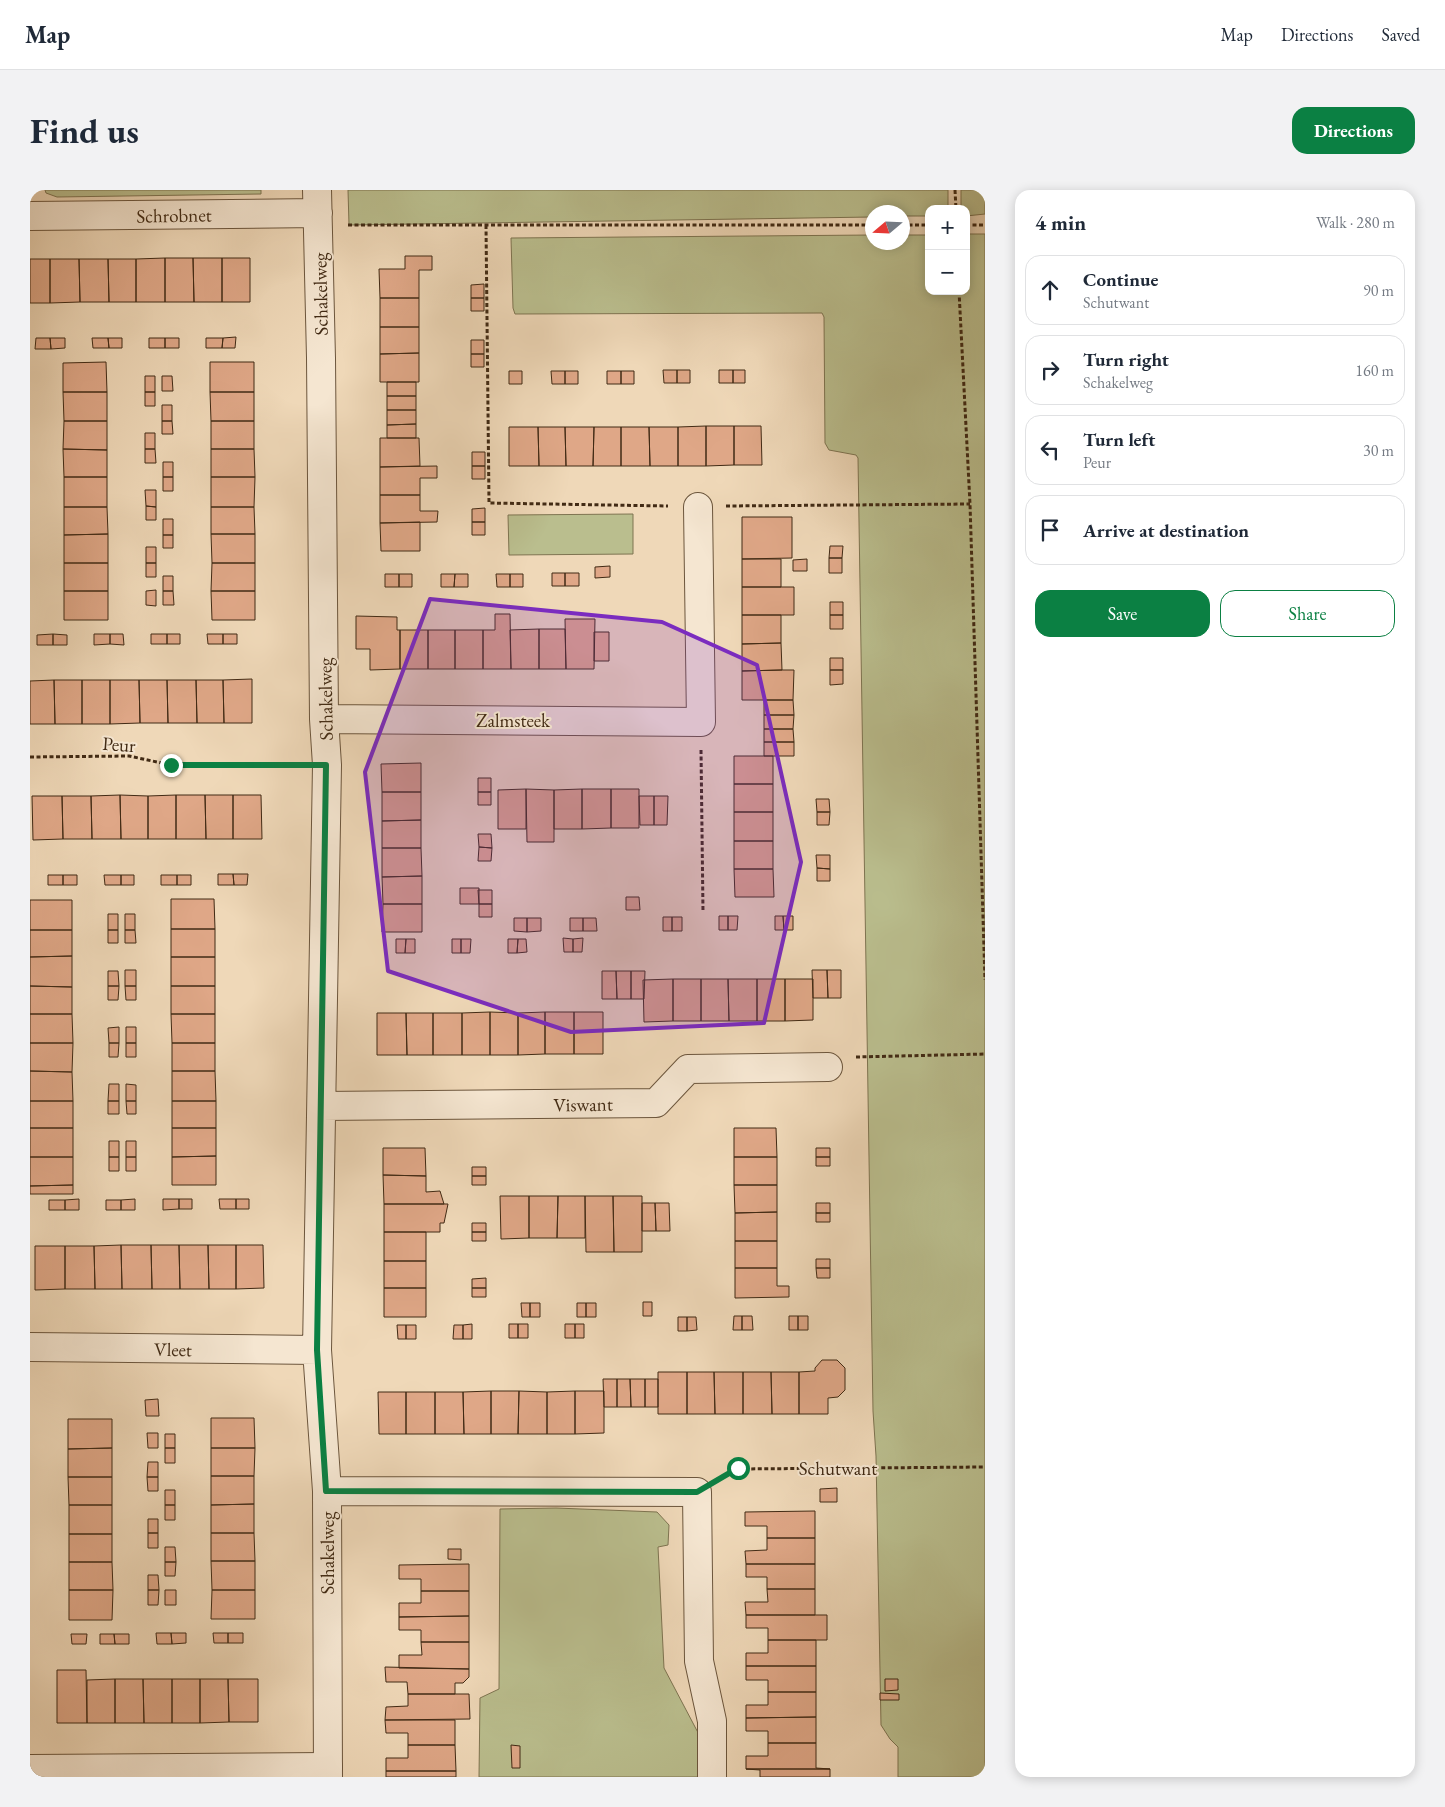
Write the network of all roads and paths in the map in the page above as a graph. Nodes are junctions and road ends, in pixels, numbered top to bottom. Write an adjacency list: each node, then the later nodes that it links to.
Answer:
1 (955, 190): 3 (path)
2 (318, 202): 4 (street, Schrobnet); 5 (path); 14 (street, Schakelweg)
3 (956, 205)
4 (30, 216)
5 (486, 225): 6 (path); 13 (path)
6 (865, 225)
7 (910, 225): 8 (path)
8 (925, 225)
9 (970, 225): 10 (path)
10 (985, 225)
11 (959, 295): 12 (path)
12 (970, 504): 13 (path); 19 (path)
13 (698, 507): 15 (street)
14 (324, 719): 15 (street, Zalmsteek); 17 (street, Schakelweg)
15 (701, 722): 18 (path)
16 (30, 757): 17 (path, Peur)
17 (326, 765): 22 (street, Schakelweg)
18 (703, 912)
19 (985, 980)
20 (985, 1054): 21 (path)
21 (828, 1067): 22 (street, Viswant)
22 (322, 1106): 24 (street, Schakelweg)
23 (30, 1348): 24 (street, Vleet)
24 (317, 1350): 26 (street, Schakelweg)
25 (985, 1468): 27 (path, Schutwant)
26 (326, 1491): 27 (street); 29 (street, Schakelweg)
27 (697, 1492): 30 (street)
28 (30, 1769): 29 (street)
29 (328, 1772)
30 (712, 1777)

